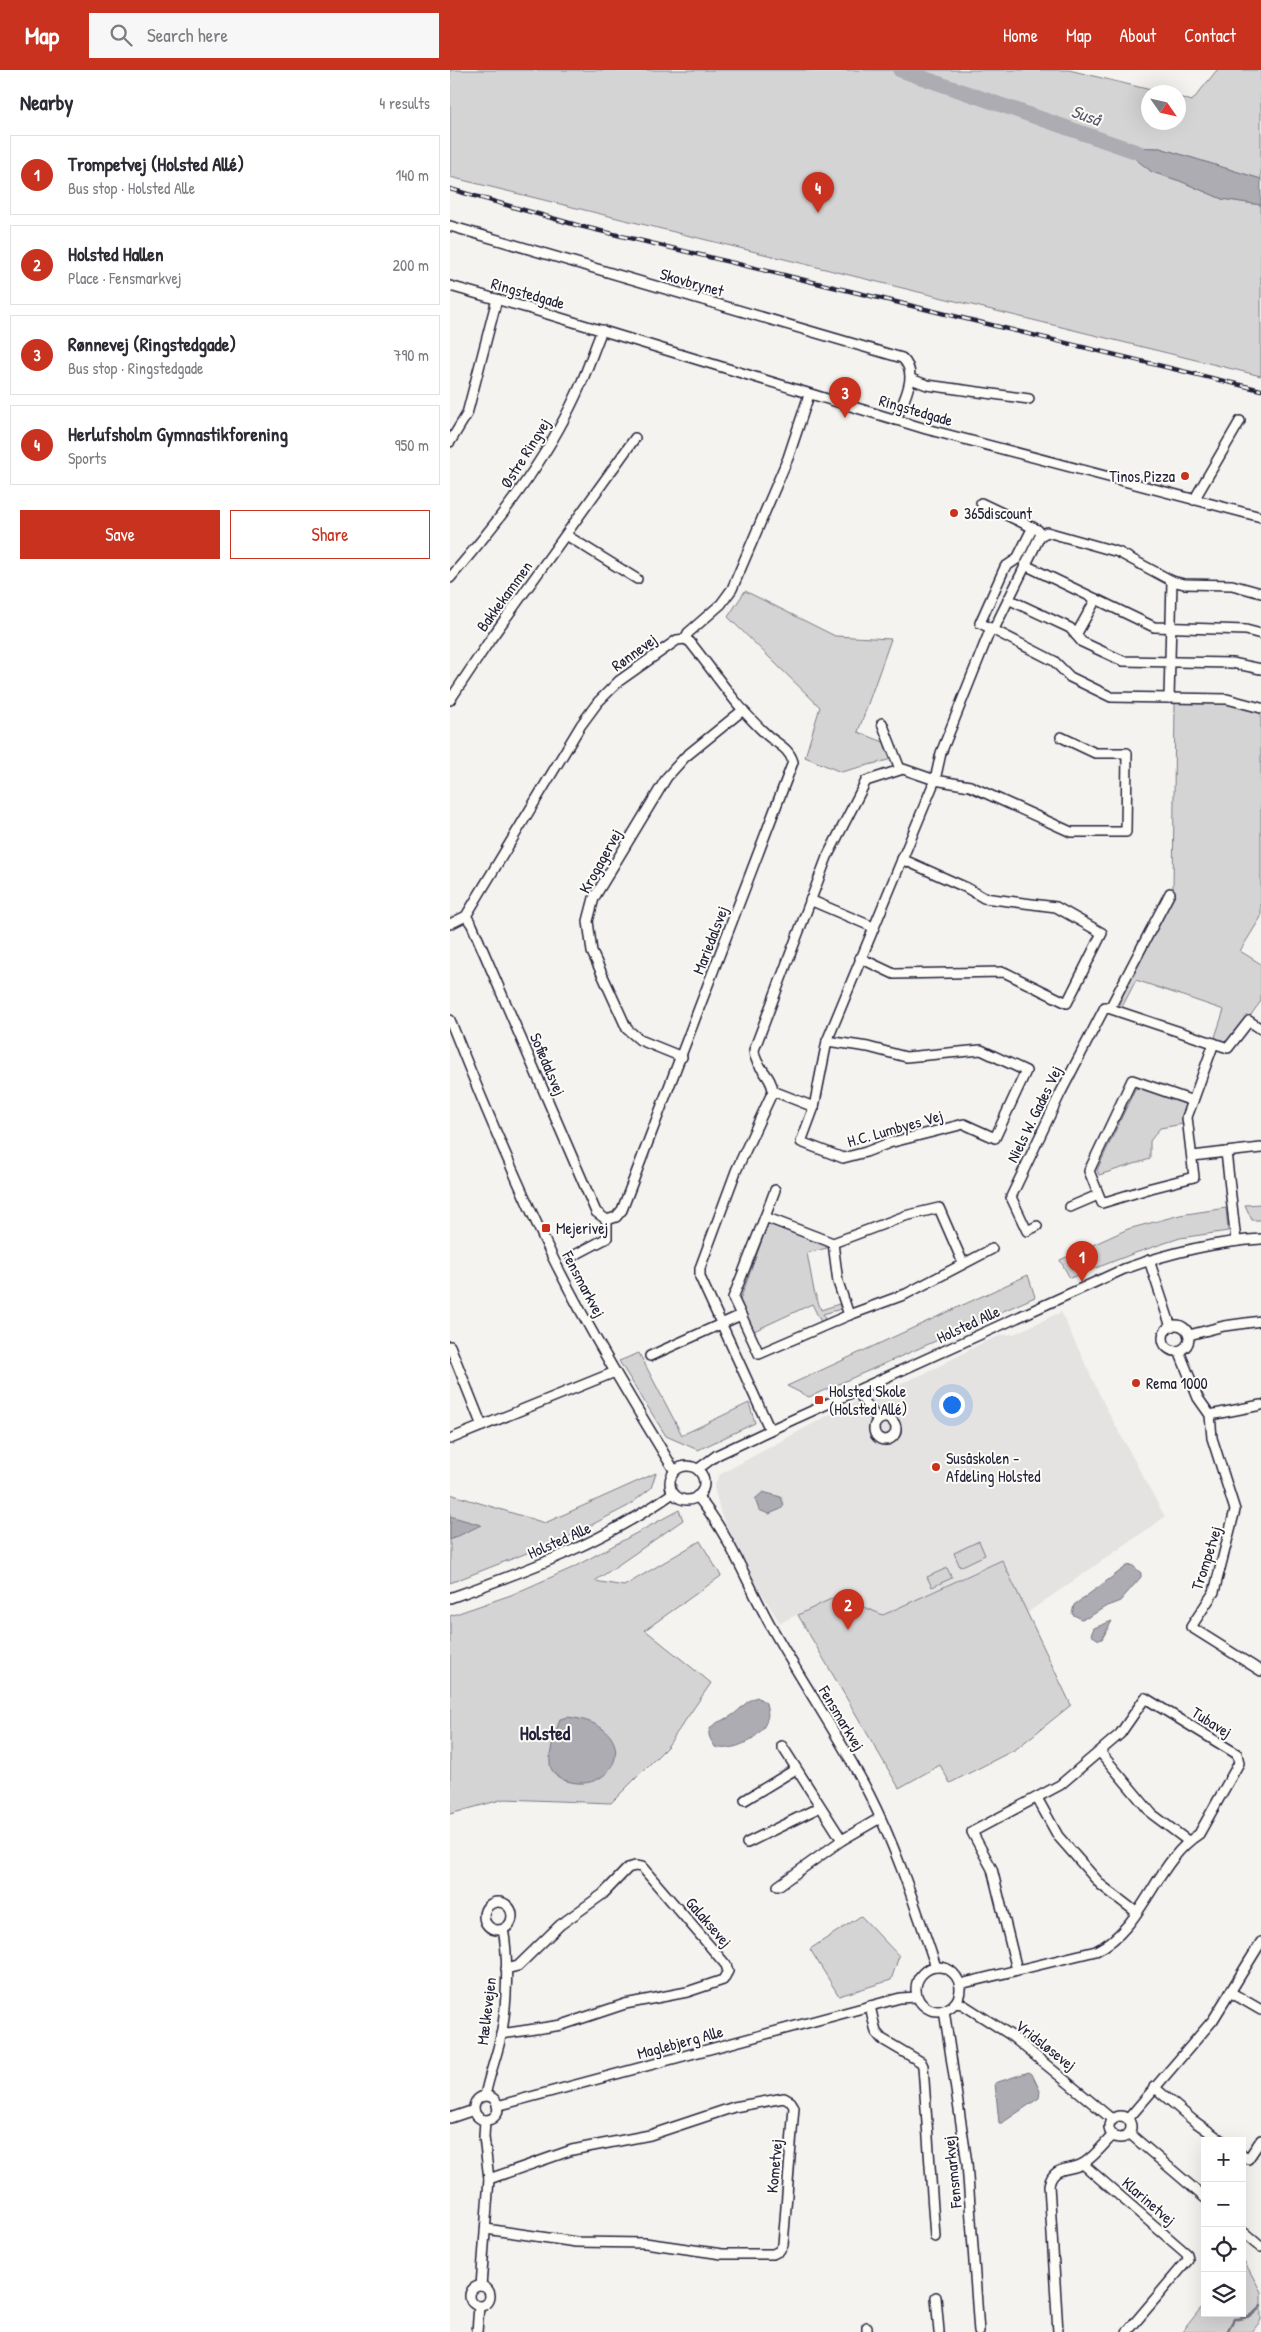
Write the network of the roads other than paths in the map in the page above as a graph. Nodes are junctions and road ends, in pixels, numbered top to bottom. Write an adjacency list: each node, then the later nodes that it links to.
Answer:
1 (450, 226): 5 (street, Skovbrynet)
2 (450, 286): 3 (street, Ringstedgade)
3 (497, 298): 4 (street, Ringstedgade); 11 (street)
4 (602, 330): 6 (street, Ringstedgade); 19 (street, Østre Ringvej)
5 (911, 379): 7 (street); 8 (street)
6 (809, 395): 8 (street, Ringstedgade); 29 (street, Rønnevej)
7 (1029, 399)
8 (896, 420): 12 (street, Ringstedgade)
9 (1240, 421): 12 (street)
10 (635, 438): 17 (street, Bakkekammen)
11 (450, 442)
12 (1194, 500): 14 (street, Ringstedgade)
13 (981, 502): 15 (street)
14 (1261, 518)
15 (1033, 528): 16 (street); 26 (street)
16 (1043, 532): 18 (street, H.C. Lumbyes Vej); 21 (street)
17 (566, 535): 20 (street); 33 (street, Bakkekammen)
18 (1025, 565): 23 (street, H.C. Lumbyes Vej); 24 (street)
19 (450, 578)
20 (637, 579)
21 (1172, 581): 22 (street); 25 (street)
22 (1261, 593)
23 (1008, 599): 26 (street, H.C. Lumbyes Vej); 28 (street)
24 (1096, 599): 25 (street); 28 (street)
25 (1170, 626): 27 (street); 30 (street)
26 (992, 629): 32 (street); 39 (street, H.C. Lumbyes Vej)
27 (1261, 634)
28 (1076, 635): 30 (street)
29 (685, 638): 35 (street, Mariedalsvej); 43 (street, Rønnevej)
30 (1170, 662): 31 (street); 32 (street)
31 (1261, 669)
32 (1169, 698): 34 (street)
33 (450, 700)
34 (1261, 708)
35 (743, 710): 52 (street, Mariedalsvej); 52 (street, Krogagervej)
36 (882, 723): 38 (street)
37 (1061, 736): 39 (street)
38 (900, 769): 39 (street); 42 (street)
39 (935, 780): 40 (street, H.C. Lumbyes Vej)
40 (902, 859): 45 (street, H.C. Lumbyes Vej); 46 (street)
41 (1170, 893): 47 (street, Niels W. Gades Vej)
42 (810, 900): 45 (street); 53 (street)
43 (466, 916): 44 (street); 63 (street, Sofiedalsvej)
44 (450, 924)
45 (873, 927): 46 (street, H.C. Lumbyes Vej)
46 (860, 958): 50 (street, H.C. Lumbyes Vej)
47 (1110, 1008): 51 (street); 64 (street, Niels W. Gades Vej)
48 (450, 1020): 81 (street, Fensmarkvej)
49 (1261, 1029): 51 (street)
50 (827, 1041): 55 (street, H.C. Lumbyes Vej); 55 (street, H.C. Lumbyes Vej)
51 (1214, 1043): 54 (street)
52 (682, 1057): 63 (street, Mariedalsvej)
53 (773, 1091): 55 (street); 75 (street)
54 (1193, 1101): 58 (street); 60 (street)
55 (814, 1107)
56 (1261, 1148): 57 (street)
57 (1226, 1152): 58 (street); 66 (street)
58 (1193, 1156): 60 (street)
59 (775, 1190): 62 (street)
60 (1098, 1195): 61 (street)
61 (1070, 1208)
62 (765, 1217): 67 (street); 72 (street)
63 (607, 1220): 69 (street)
64 (1037, 1226)
65 (1261, 1239): 66 (street, Holsted Alle)
66 (1236, 1241): 70 (street, Holsted Alle)
67 (833, 1243): 71 (street); 73 (street)
68 (992, 1249): 71 (street)
69 (571, 1257)
70 (1149, 1260): 76 (street); 82 (street, Holsted Alle)
71 (963, 1263): 73 (street)
72 (741, 1315): 73 (street); 75 (street)
73 (848, 1315)
74 (1261, 1321): 77 (street)
75 (721, 1324): 80 (street); 87 (street)
76 (1171, 1327): 77 (street); 79 (street)
77 (1189, 1335): 79 (street)
78 (450, 1346): 86 (street)
79 (1178, 1351): 84 (street, Trompetvej)
80 (650, 1356)
81 (615, 1372): 86 (street); 90 (street, Fensmarkvej)
82 (857, 1391): 85 (street); 87 (street, Holsted Alle)
83 (1261, 1405): 84 (street)
84 (1210, 1415): 94 (street, Trompetvej)
85 (878, 1420)
86 (482, 1426): 88 (street)
87 (770, 1430): 89 (street, Holsted Alle)
88 (450, 1439)
89 (698, 1469): 90 (street); 92 (street)
90 (674, 1470): 91 (street)
91 (673, 1493): 92 (street); 93 (street, Holsted Alle)
92 (698, 1496): 101 (street, Fensmarkvej)
93 (450, 1598)
94 (1261, 1671)
95 (782, 1746): 97 (street)
96 (1100, 1752): 98 (street, Tubavej); 103 (street); 103 (street, Tubavej)
97 (796, 1769): 99 (street); 100 (street)
98 (1037, 1798): 106 (street); 111 (street, Tubavej)
99 (745, 1800)
100 (820, 1807): 102 (street); 104 (street)
101 (880, 1818): 102 (street); 109 (street, Fensmarkvej)
102 (842, 1840): 105 (street)
103 (1188, 1841): 106 (street, Tubavej)
104 (747, 1843)
105 (778, 1886)
106 (1136, 1912): 111 (street, Tubavej)
107 (503, 1929): 110 (street, Mælkevejen)
108 (1261, 1942): 113 (street)
109 (936, 1967): 112 (street); 114 (street)
110 (506, 1969): 119 (street, Mælkevejen); 119 (street, Galaksevej)
111 (1017, 1970): 112 (street, Tubavej)
112 (960, 1984): 115 (street)
113 (1230, 1992): 118 (street); 120 (street)
114 (917, 1997): 116 (street, Maglebjerg Alle); 117 (street)
115 (955, 2003): 117 (street); 127 (street, Vridsløsevej)
116 (870, 2006): 122 (street, Maglebjerg Alle); 138 (street)
117 (944, 2010): 145 (street, Fensmarkvej)
118 (1261, 2010)
119 (501, 2034): 121 (street, Mælkevejen)
120 (1154, 2087): 125 (street); 130 (street)
121 (485, 2096): 122 (street); 123 (street)
122 (498, 2106): 126 (street)
123 (474, 2110): 124 (street); 126 (street)
124 (450, 2118)
125 (1128, 2119): 127 (street); 128 (street)
126 (484, 2120): 134 (street)
127 (1113, 2120): 129 (street)
128 (1129, 2133): 129 (street); 135 (street)
129 (1114, 2135): 133 (street)
130 (1216, 2137)
131 (1261, 2140): 132 (street)
132 (1246, 2158)
133 (1083, 2164): 146 (street); 147 (street, Klarinetvej)
134 (489, 2178): 136 (street); 136 (street, Kometvej)
135 (1201, 2195)
136 (486, 2229): 140 (street)
137 (1246, 2234): 139 (street)
138 (935, 2237)
139 (1261, 2247)
140 (481, 2286): 142 (street); 142 (street)
141 (936, 2298): 144 (street)
142 (479, 2306): 143 (street)
143 (477, 2332)
144 (939, 2332)
145 (979, 2332)
146 (1058, 2332)
147 (1127, 2332)

